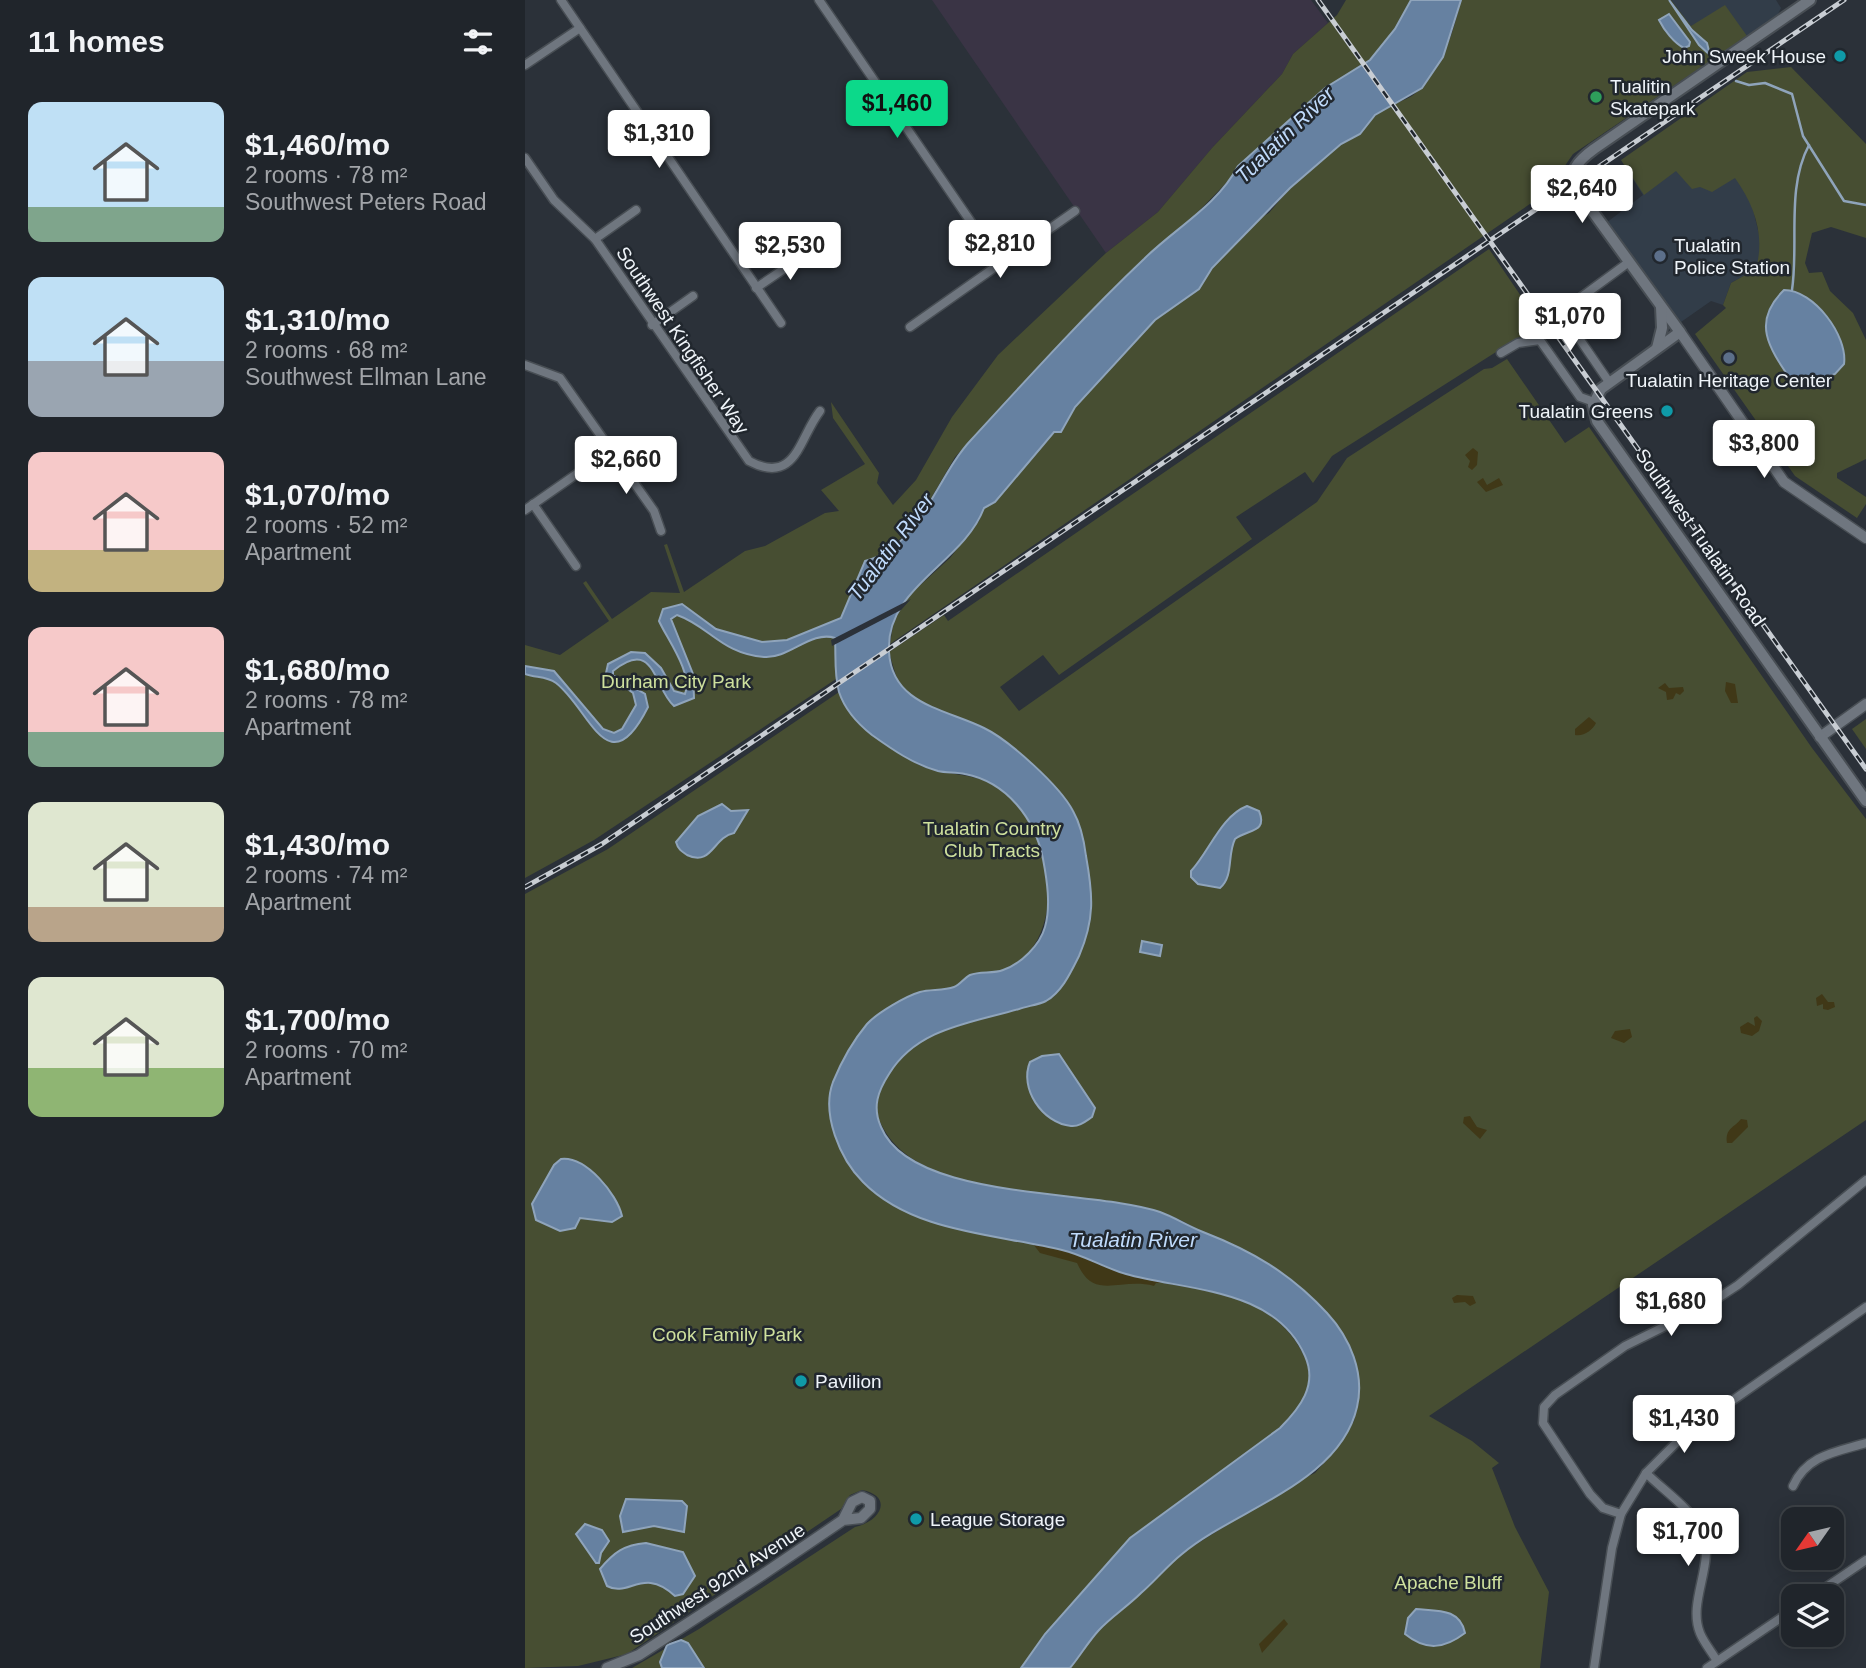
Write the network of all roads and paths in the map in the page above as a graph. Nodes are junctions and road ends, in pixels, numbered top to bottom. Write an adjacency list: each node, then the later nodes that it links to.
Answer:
1 (561, 0): 4 (street)
2 (819, 0): 13 (street)
3 (1807, 1): 12 (main road)
4 (580, 28): 6 (street); 14 (street)
5 (525, 52): 6 (street)
6 (528, 63)
7 (525, 158): 10 (street, Southwest Kingfisher Way)
8 (636, 210): 10 (street)
9 (1075, 211): 13 (street)
10 (595, 239): 18 (street, Southwest Kingfisher Way)
11 (809, 252): 14 (street)
12 (1629, 262): 16 (main road); 24 (street)
13 (999, 264): 19 (street)
14 (756, 288): 17 (street)
15 (693, 296): 18 (street)
16 (1660, 304): 20 (main road); 21 (main road)
17 (781, 323)
18 (652, 325): 26 (street, Southwest Kingfisher Way)
19 (910, 327)
20 (1680, 332): 21 (main road); 31 (street)
21 (1657, 348): 24 (main road)
22 (1501, 353): 25 (street)
23 (525, 365): 27 (street)
24 (1609, 383): 25 (main road)
25 (1594, 402): 34 (main road, Southwest Tualatin Road)
26 (820, 411)
27 (611, 450): 28 (street); 30 (street)
28 (533, 504): 29 (street); 32 (street)
29 (525, 510)
30 (661, 531)
31 (1866, 538)
32 (576, 566)
33 (1866, 704): 34 (street)
34 (1820, 737): 35 (main road, Southwest Tualatin Road)
35 (1866, 801)
36 (1866, 1180): 41 (street)
37 (1866, 1307): 39 (street)
38 (1866, 1443): 40 (street)
39 (1646, 1473): 41 (street); 46 (street)
40 (1793, 1486)
41 (1622, 1514): 48 (street)
42 (843, 1520): 47 (street, Southwest 92nd Avenue)
43 (1866, 1560): 44 (street)
44 (1831, 1584)
45 (1781, 1618): 46 (street)
46 (1717, 1661): 49 (street)
47 (607, 1668)
48 (1594, 1668)
49 (1707, 1668)

